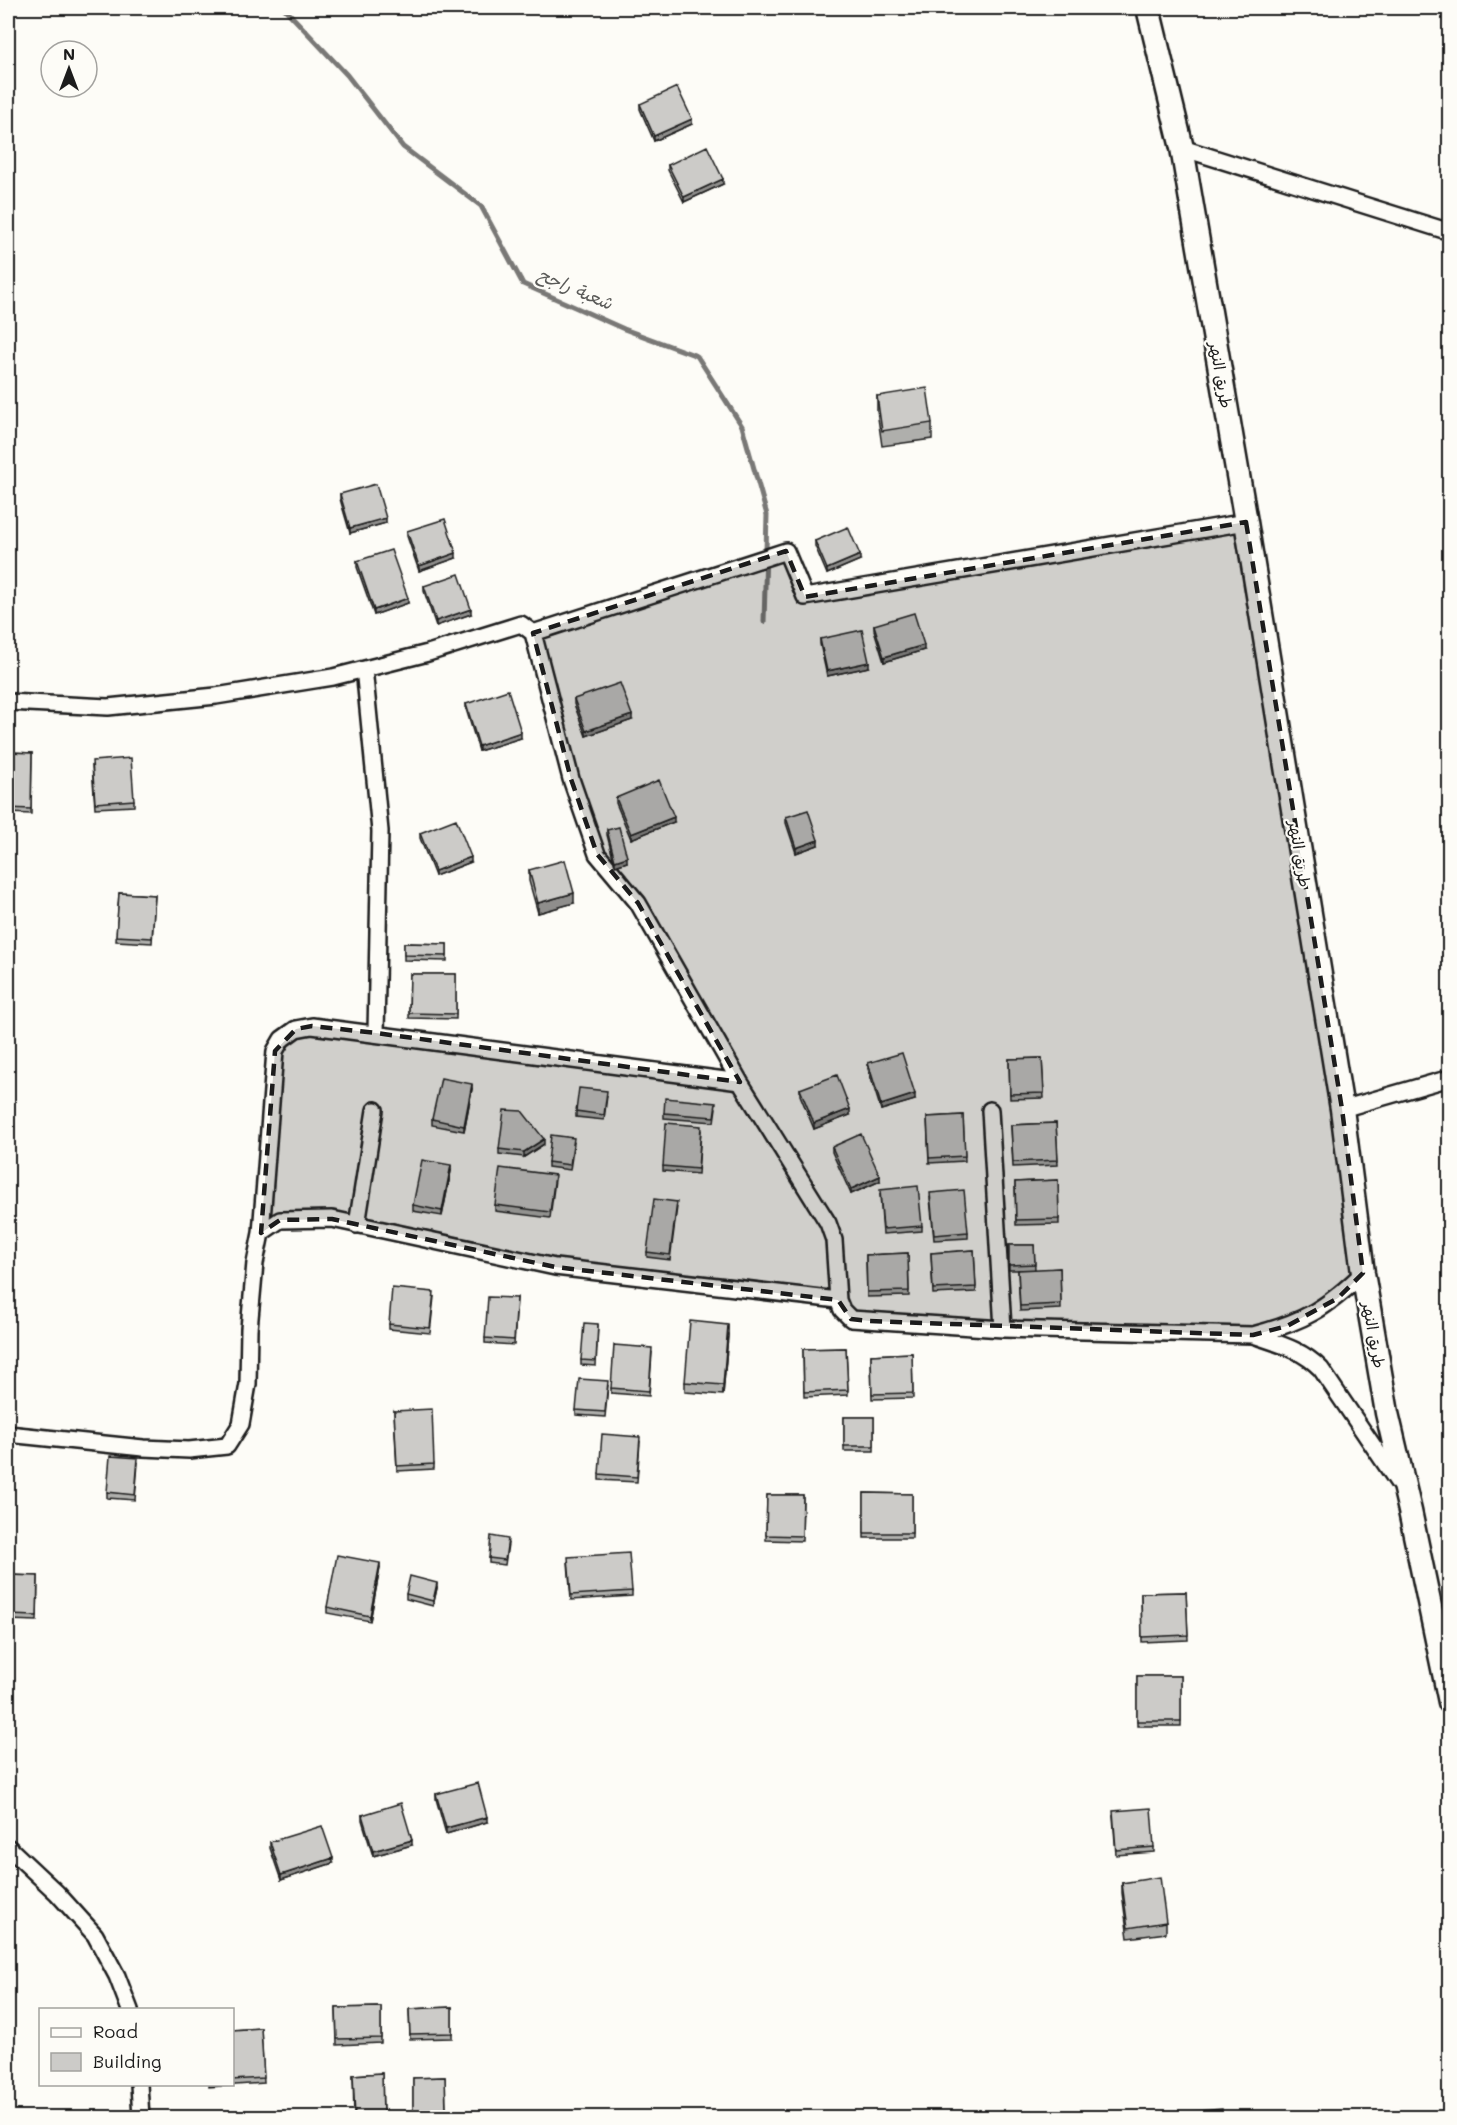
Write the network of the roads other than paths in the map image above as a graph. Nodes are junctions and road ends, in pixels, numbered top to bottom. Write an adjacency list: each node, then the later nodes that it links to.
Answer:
1 (1148, 8): 2 (main road, طريق النهر)
2 (1182, 148): 3 (street); 4 (main road, طريق النهر)
3 (1449, 232)
4 (1246, 522): 5 (street); 11 (main road, طريق النهر)
5 (533, 633): 7 (street); 10 (street)
6 (365, 678): 8 (street)
7 (8, 702)
8 (376, 1033): 10 (street); 15 (street)
9 (1449, 1078): 11 (street)
10 (740, 1082): 17 (street)
11 (1342, 1109): 16 (main road, طريق النهر)
12 (375, 1110): 14 (street)
13 (990, 1110): 18 (street)
14 (357, 1225): 15 (street); 17 (street)
15 (261, 1233): 20 (street)
16 (1363, 1273): 19 (street); 21 (main road, طريق النهر)
17 (838, 1300): 18 (street)
18 (1003, 1329): 19 (street)
19 (1253, 1335): 21 (street)
20 (8, 1434)
21 (1406, 1494): 22 (main road, طريق النهر)
22 (1449, 1702)
23 (8, 1847): 24 (street)
24 (129, 2008)
25 (139, 2086): 26 (street)
26 (141, 2118)

